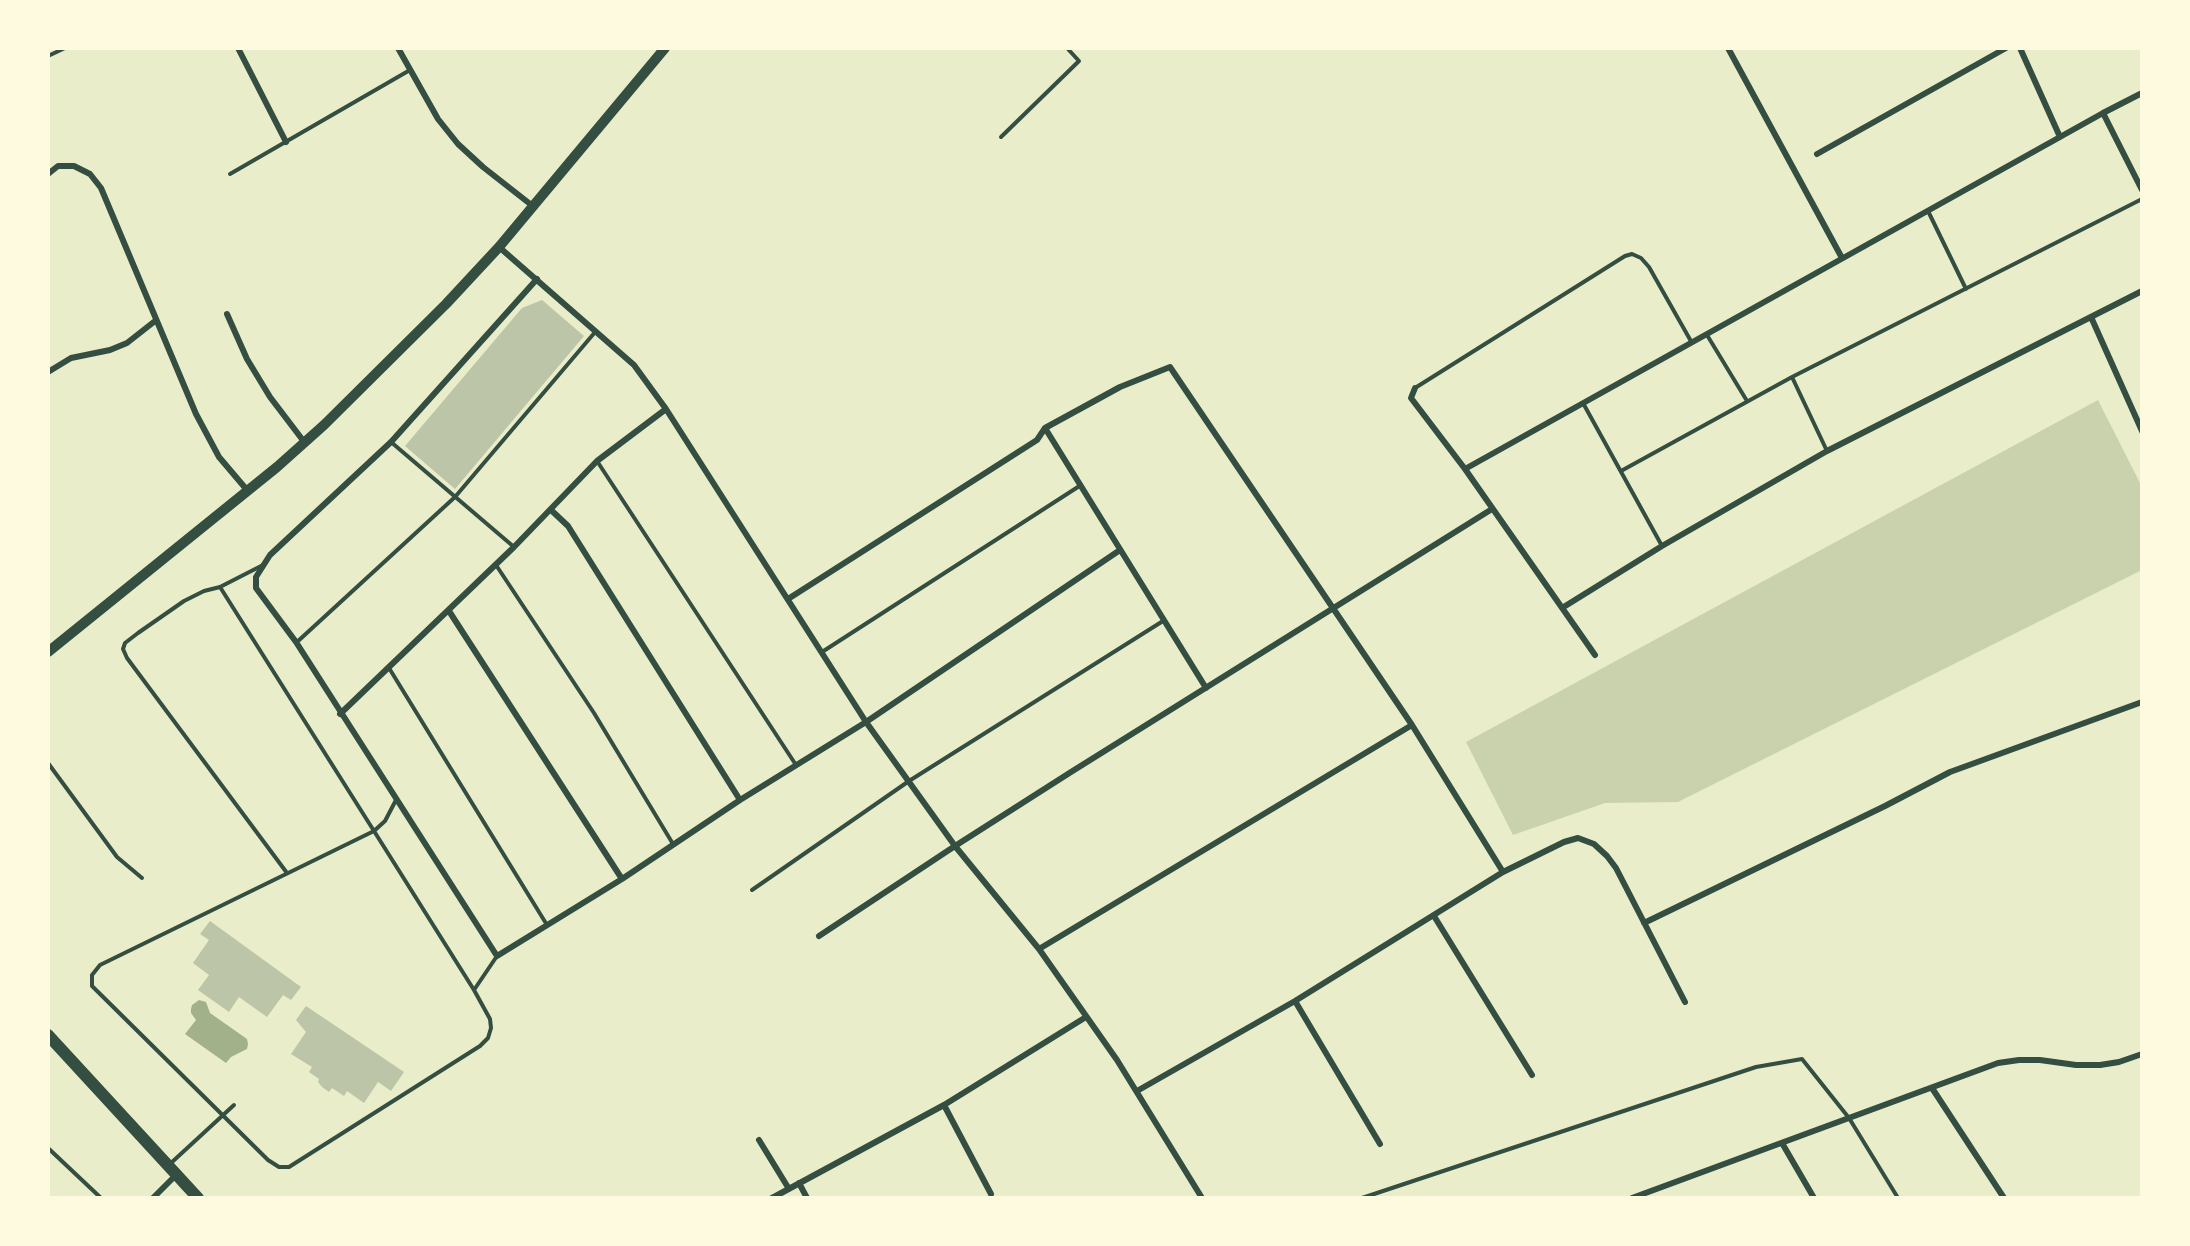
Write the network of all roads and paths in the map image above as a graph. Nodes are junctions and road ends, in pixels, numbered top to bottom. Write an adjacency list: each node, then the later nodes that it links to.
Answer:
1 (65, 48): 9 (lane)
2 (238, 48): 15 (street)
3 (398, 48): 10 (street)
4 (664, 48): 21 (main road)
5 (1067, 48): 13 (lane)
6 (1728, 48): 24 (street)
7 (2006, 48): 16 (street)
8 (2020, 48): 14 (street)
9 (48, 56)
10 (410, 70): 15 (lane); 21 (street)
11 (2142, 93): 12 (street)
12 (2103, 113): 14 (street); 19 (street)
13 (1001, 137)
14 (2060, 137): 22 (street)
15 (286, 142): 18 (lane)
16 (1817, 154)
17 (48, 174): 30 (street)
18 (230, 174)
19 (2142, 190)
20 (2142, 199): 26 (lane)
21 (534, 207): 23 (main road)
22 (1928, 211): 24 (street); 26 (lane)
23 (499, 247): 25 (street); 43 (main road)
24 (1842, 258): 32 (street)
25 (537, 279): 31 (street); 42 (street)
26 (1966, 289): 35 (lane)
27 (2142, 291): 29 (street)
28 (227, 314): 43 (street)
29 (2091, 317): 41 (street); 44 (street)
30 (155, 321): 34 (street); 49 (street)
31 (596, 331): 39 (street); 50 (lane)
32 (1706, 334): 33 (street); 37 (lane)
33 (1692, 343): 36 (lane); 38 (street)
34 (48, 372)
35 (1792, 377): 37 (lane); 44 (lane)
36 (1415, 388): 46 (street)
37 (1747, 401): 47 (lane)
38 (1583, 403): 46 (street); 47 (lane)
39 (666, 409): 45 (street); 59 (street)
40 (1045, 428): 48 (street); 59 (street); 60 (street)
41 (2142, 432)
42 (391, 442): 50 (lane); 56 (street)
43 (305, 443): 49 (main road)
44 (1827, 451): 53 (street)
45 (597, 460): 52 (street); 75 (lane)
46 (1465, 469): 51 (street)
47 (1621, 471): 53 (lane)
48 (1081, 484): 55 (street); 66 (lane)
49 (247, 490): 65 (main road)
50 (455, 497): 54 (lane); 64 (lane)
51 (1492, 509): 60 (street); 61 (street)
52 (551, 510): 54 (street); 78 (street)
53 (1662, 546): 61 (street)
54 (514, 547): 57 (street)
55 (1120, 550): 63 (street); 72 (street)
56 (263, 564): 58 (lane); 64 (street)
57 (496, 565): 62 (street); 80 (lane)
58 (220, 587): 79 (lane); 83 (lane)
59 (788, 598): 66 (street)
60 (1332, 608): 69 (street); 73 (street)
61 (1562, 608): 67 (street)
62 (449, 610): 68 (street); 85 (street)
63 (1163, 621): 69 (street); 76 (lane)
64 (296, 642): 71 (street)
65 (48, 652)
66 (822, 652): 72 (street)
67 (1594, 655)
68 (389, 668): 71 (street); 89 (lane)
69 (1206, 688): 81 (street)
70 (2142, 702): 88 (street)
71 (340, 714): 77 (street)
72 (866, 722): 75 (street); 76 (street)
73 (1412, 725): 82 (street); 91 (street)
74 (48, 763): 84 (lane)
75 (796, 765): 78 (street)
76 (909, 781): 81 (street); 86 (lane)
77 (396, 800): 79 (lane); 92 (street)
78 (740, 800): 80 (street)
79 (374, 831): 83 (lane); 93 (lane)
80 (674, 844): 85 (street)
81 (955, 846): 90 (street); 91 (street)
82 (1503, 872): 87 (street); 88 (street)
83 (287, 873): 104 (lane)
84 (142, 878)
85 (622, 879): 89 (street)
86 (752, 890)
87 (1434, 916): 94 (street); 99 (street)
88 (1644, 923): 95 (street)
89 (547, 925): 92 (street)
90 (819, 936)
91 (1039, 950): 96 (street)
92 (497, 956): 93 (lane)
93 (474, 990): 104 (lane)
94 (1295, 1001): 101 (street); 108 (street)
95 (1685, 1002)
96 (1086, 1017): 101 (street); 103 (street)
97 (48, 1035): 110 (highway)
98 (2141, 1056): 100 (street)
99 (1532, 1075)
100 (1932, 1088): 105 (street); 125 (street)
101 (1137, 1091): 120 (street)
102 (234, 1105): 104 (lane)
103 (944, 1105): 112 (street); 114 (street)
104 (224, 1115): 110 (lane)
105 (1849, 1118): 107 (street); 121 (lane); 124 (lane)
106 (759, 1140): 113 (street)
107 (1782, 1143): 122 (street); 123 (street)
108 (1380, 1144)
109 (48, 1148): 115 (lane)
110 (167, 1166): 111 (highway)
111 (176, 1175): 116 (street); 117 (highway)
112 (799, 1184): 113 (street); 119 (street)
113 (789, 1189): 118 (street)
114 (991, 1194)
115 (101, 1198)
116 (153, 1198)
117 (198, 1198)
118 (772, 1198)
119 (807, 1198)
120 (1202, 1198)
121 (1362, 1198)
122 (1634, 1198)
123 (1814, 1198)
124 (1898, 1198)
125 (2004, 1198)

